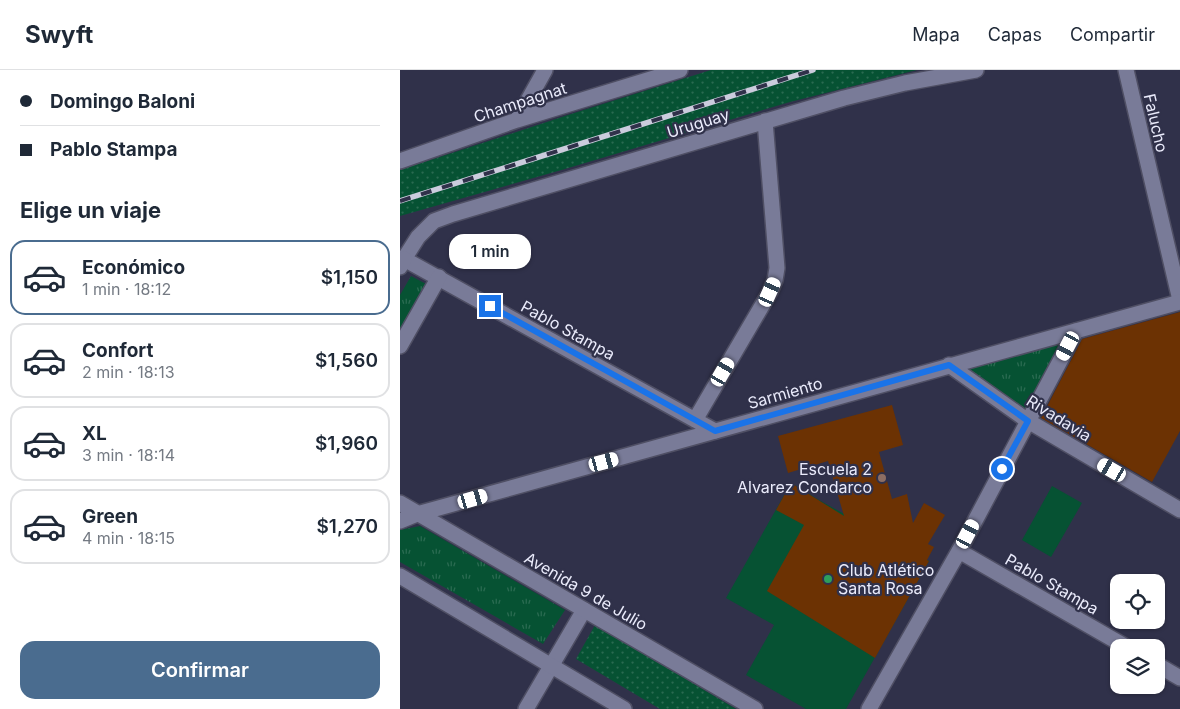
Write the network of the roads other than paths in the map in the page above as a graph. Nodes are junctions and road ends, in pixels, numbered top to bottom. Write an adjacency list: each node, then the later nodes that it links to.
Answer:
1 (545, 70): 5 (street)
2 (680, 70): 5 (street, Champagnat)
3 (976, 70): 6 (street, Uruguay)
4 (1126, 70): 10 (street, Falucho)
5 (517, 120): 7 (street, Champagnat)
6 (765, 121): 8 (street, Uruguay); 14 (street)
7 (400, 161)
8 (402, 263): 9 (street, Pablo Stampa)
9 (439, 278): 12 (street); 14 (street, Pablo Stampa)
10 (1180, 301): 11 (street, Sarmiento)
11 (1076, 331): 13 (street, Sarmiento); 15 (street)
12 (400, 346)
13 (949, 365): 15 (street, Rivadavia); 16 (street, Sarmiento)
14 (695, 420): 16 (street, Pablo Stampa)
15 (1028, 421): 18 (street, Rivadavia); 21 (street)
16 (715, 431): 19 (street, Sarmiento)
17 (400, 503): 19 (street, Avenida 9 de Julio)
18 (1180, 510)
19 (417, 514): 20 (street, Sarmiento); 23 (street, Avenida 9 de Julio)
20 (400, 521)
21 (959, 551): 24 (street, Pablo Stampa); 31 (street)
22 (400, 576): 25 (street)
23 (584, 610): 25 (street); 30 (street, Avenida 9 de Julio)
24 (1112, 639)
25 (550, 666): 28 (street); 29 (street)
26 (1165, 669): 27 (street)
27 (1180, 678)
28 (526, 709)
29 (624, 709)
30 (755, 709)
31 (869, 709)

